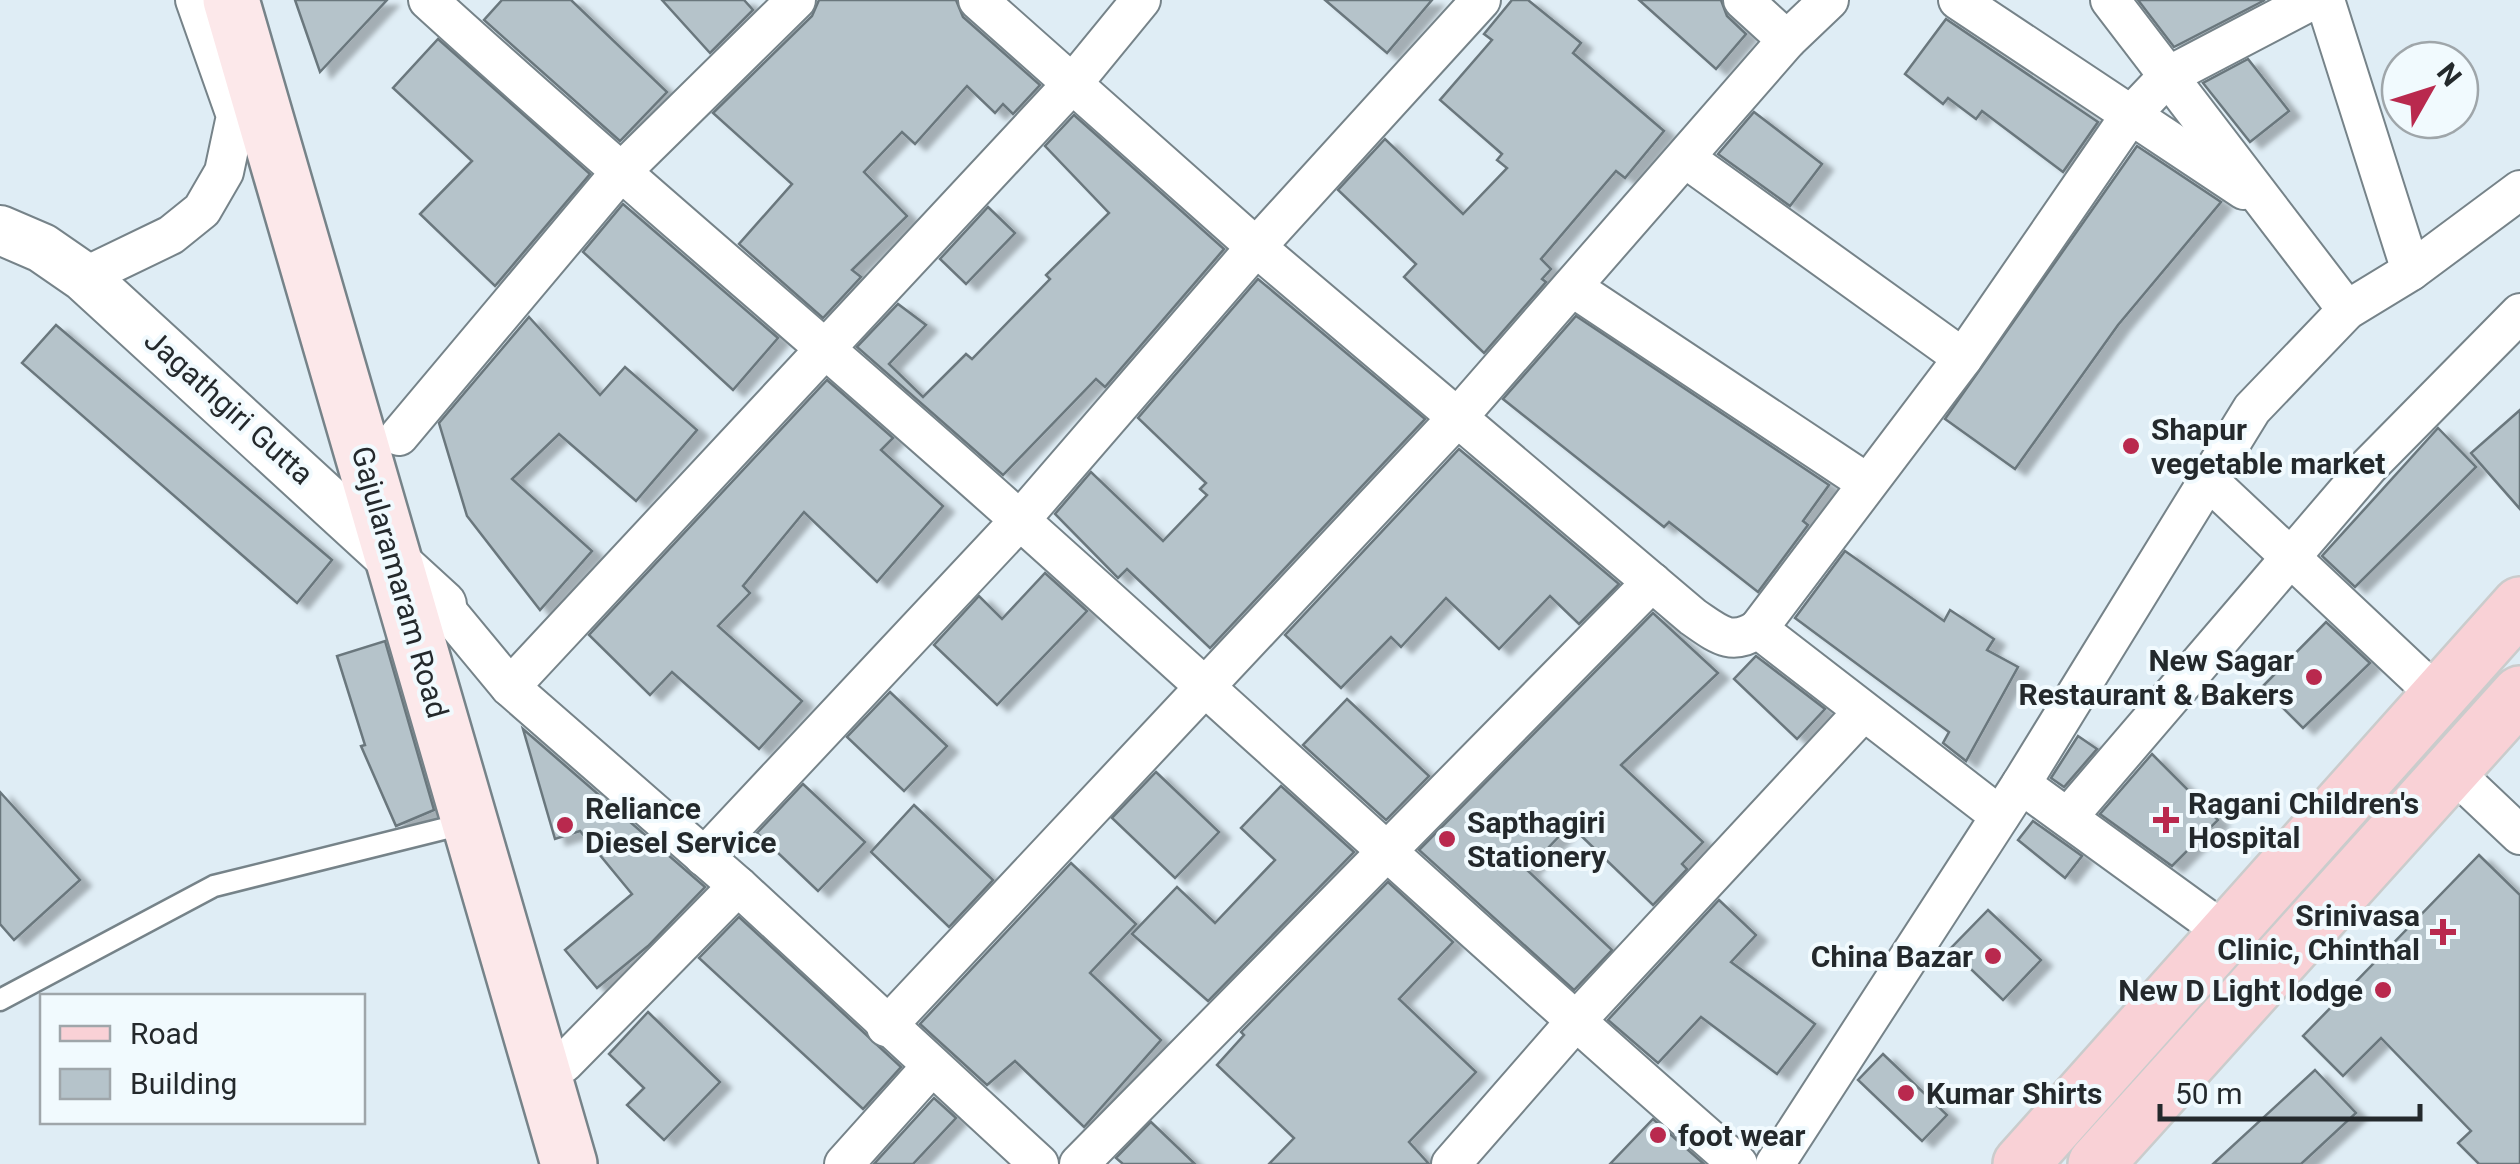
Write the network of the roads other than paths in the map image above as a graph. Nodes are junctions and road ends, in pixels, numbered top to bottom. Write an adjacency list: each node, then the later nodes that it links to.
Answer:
1 (195, 0): 26 (street)
2 (231, 0): 38 (main road, Gajularamaram Road)
3 (268, 0): 33 (main road, Gajularamaram Road)
4 (796, 0): 20 (street)
5 (978, 0): 17 (street)
6 (1141, 0): 17 (street)
7 (1481, 0): 24 (street)
8 (1742, 0): 15 (street)
9 (1829, 0): 15 (street)
10 (1958, 0): 18 (street)
11 (2110, 0): 16 (street)
12 (2313, 0): 16 (street)
13 (2324, 0): 25 (street)
14 (449, 7): 20 (street)
15 (1787, 40): 19 (street)
16 (2168, 76): 18 (street); 22 (street)
17 (1073, 82): 24 (street); 30 (street)
18 (2129, 117): 22 (street); 31 (street)
19 (1685, 158): 27 (street); 31 (street)
20 (619, 174): 30 (street); 33 (street)
21 (2520, 190): 25 (street)
22 (2262, 201): 28 (street)
23 (0, 230): 26 (street, Jagathgiri Gutta)
24 (1256, 248): 32 (street); 36 (street)
25 (2411, 271): 28 (street)
26 (84, 277): 38 (street, Jagathgiri Gutta)
27 (1572, 287): 32 (street); 35 (street)
28 (2347, 310): 34 (street)
29 (2520, 313): 37 (street)
30 (822, 348): 36 (street); 43 (street)
31 (1963, 358): 35 (street)
32 (1457, 418): 39 (street); 44 (street)
33 (398, 436): 40 (main road, Gajularamaram Road)
34 (2206, 478): 37 (street); 49 (street)
35 (1867, 483): 42 (street)
36 (1020, 520): 44 (street); 55 (street)
37 (2291, 558): 46 (street); 51 (street)
38 (397, 562): 40 (street, Jagathgiri Gutta); 52 (main road, Gajularamaram Road)
39 (1652, 582): 42 (street); 54 (street)
40 (442, 605): 43 (street); 61 (main road, Gajularamaram Road)
41 (2520, 605): 46 (main road)
42 (1758, 630): 47 (street)
43 (510, 687): 55 (street)
44 (1203, 687): 54 (street); 60 (street)
45 (2520, 694): 48 (main road)
46 (2438, 696): 57 (main road)
47 (1862, 712): 50 (street); 59 (street)
48 (2449, 768): 53 (street); 71 (main road)
49 (2020, 784): 50 (street); 51 (street)
50 (2000, 816): 69 (street)
51 (2068, 816): 57 (street)
52 (469, 823): 58 (lane); 63 (main road, Gajularamaram Road)
53 (2520, 835)
54 (1386, 855): 59 (street); 66 (street)
55 (704, 857): 56 (street)
56 (738, 886): 60 (street); 61 (street)
57 (2226, 933): 70 (main road)
58 (0, 1000)
59 (1575, 1022): 67 (street); 68 (street)
60 (886, 1027): 62 (street)
61 (564, 1063): 63 (main road, Gajularamaram Road)
62 (931, 1067): 64 (street); 65 (street)
63 (571, 1160)
64 (844, 1164)
65 (1039, 1164)
66 (1079, 1164)
67 (1451, 1164)
68 (1738, 1164)
69 (1775, 1164)
70 (2021, 1164)
71 (2096, 1164)

